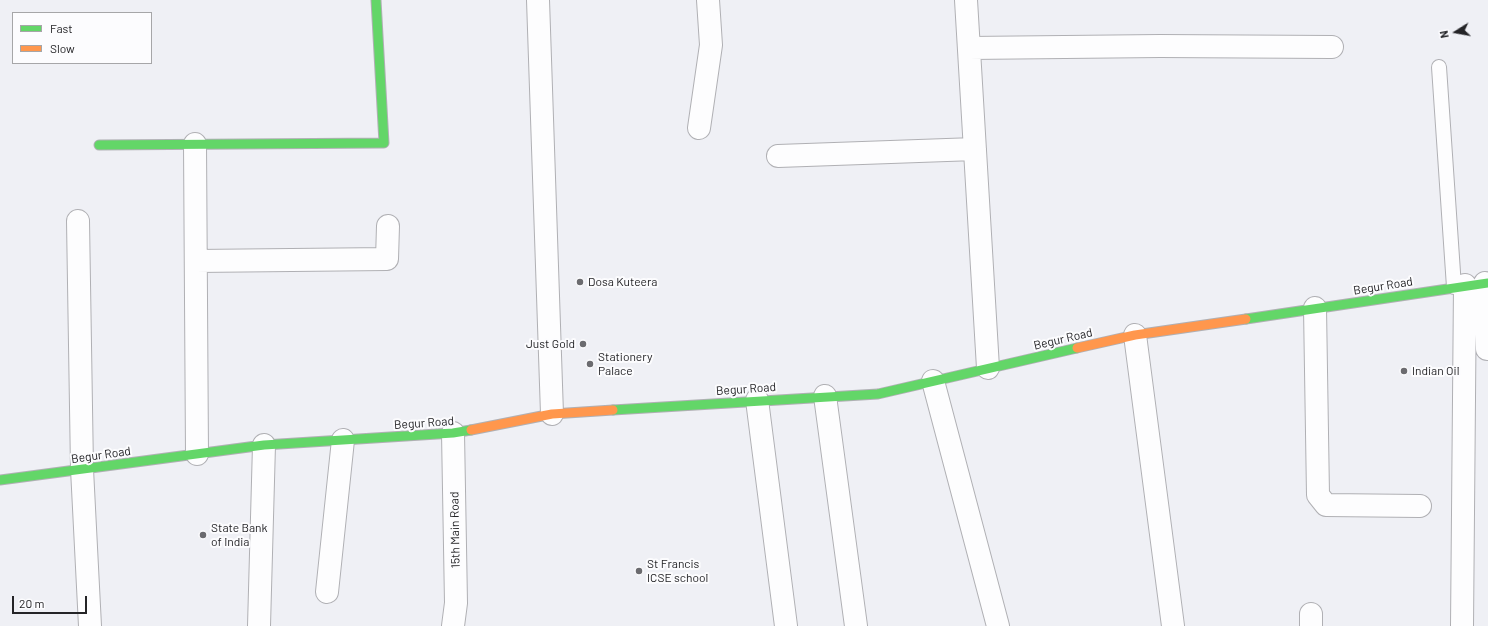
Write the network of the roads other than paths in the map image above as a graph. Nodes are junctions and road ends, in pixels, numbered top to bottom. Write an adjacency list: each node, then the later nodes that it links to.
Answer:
1 (376, 0): 9 (main road)
2 (538, 0): 25 (street)
3 (708, 0): 8 (street)
4 (966, 0): 6 (street)
5 (1332, 47): 6 (street)
6 (969, 48): 11 (street)
7 (1439, 67): 16 (lane)
8 (699, 128)
9 (195, 144): 10 (main road); 15 (street)
10 (99, 145)
11 (975, 149): 12 (street); 21 (street)
12 (778, 156)
13 (78, 221): 30 (street)
14 (388, 226): 15 (street)
15 (196, 261): 29 (street)
16 (1473, 285): 17 (main road, Begur Road); 19 (street); 20 (street)
17 (1315, 308): 18 (main road, Begur Road); 32 (street)
18 (1134, 335): 21 (main road, Begur Road); 40 (street)
19 (1488, 349): 20 (street)
20 (1464, 351): 41 (street)
21 (988, 368): 22 (main road, Begur Road)
22 (933, 381): 23 (main road, Begur Road); 39 (street)
23 (825, 396): 24 (main road, Begur Road); 38 (street)
24 (757, 400): 25 (main road, Begur Road); 37 (street)
25 (552, 414): 26 (main road, Begur Road)
26 (453, 433): 27 (main road, Begur Road); 36 (street, 15th Main Road)
27 (344, 440): 28 (main road, Begur Road); 33 (street)
28 (264, 445): 29 (main road, Begur Road); 35 (street)
29 (197, 454): 30 (main road, Begur Road)
30 (82, 469): 31 (main road, Begur Road); 34 (street)
31 (0, 480)
32 (1420, 506)
33 (327, 592)
34 (90, 626)
35 (259, 626)
36 (453, 626)
37 (786, 626)
38 (856, 626)
39 (998, 626)
40 (1173, 626)
41 (1462, 626)

